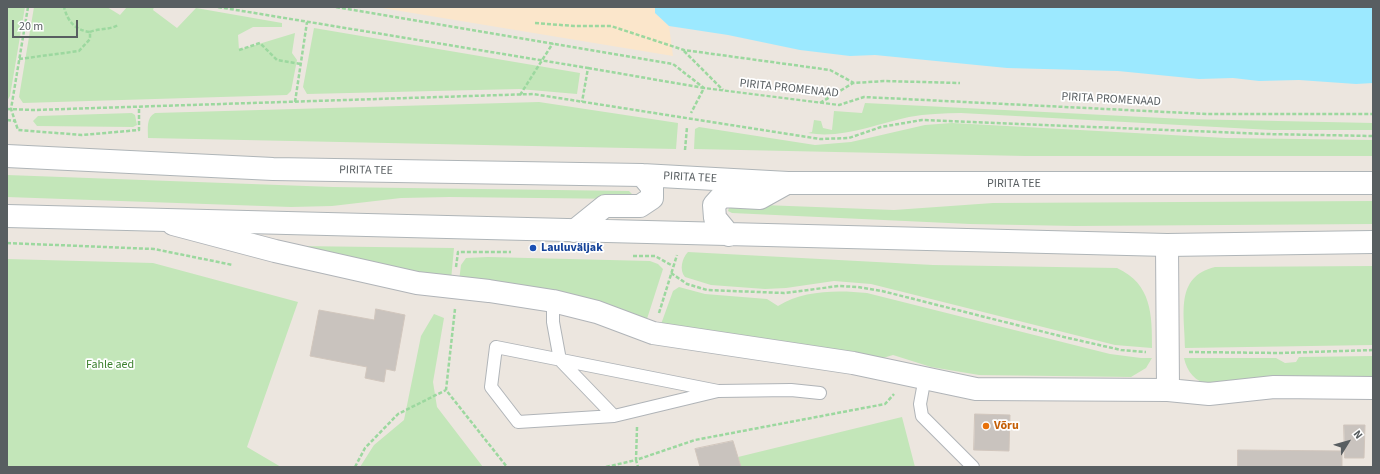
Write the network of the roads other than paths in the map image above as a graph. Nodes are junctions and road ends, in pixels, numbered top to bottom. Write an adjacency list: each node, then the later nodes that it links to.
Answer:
1 (7, 156): 2 (main road, PIRITA TEE)
2 (642, 175): 3 (main road, PIRITA TEE); 7 (main road)
3 (788, 183): 4 (main road, PIRITA TEE); 8 (main road)
4 (1373, 184)
5 (7, 216): 6 (main road)
6 (162, 221): 7 (main road); 11 (main road)
7 (574, 231): 8 (main road)
8 (729, 235): 10 (main road)
9 (1373, 242): 10 (main road)
10 (1166, 245): 15 (main road)
11 (554, 301): 12 (lane); 13 (main road)
12 (560, 360): 16 (lane); 18 (lane); 18 (lane)
13 (925, 377): 15 (main road); 19 (lane)
14 (1373, 388): 15 (main road)
15 (1168, 390)
16 (718, 391): 17 (lane); 18 (lane)
17 (820, 393)
18 (614, 416)
19 (973, 467)

